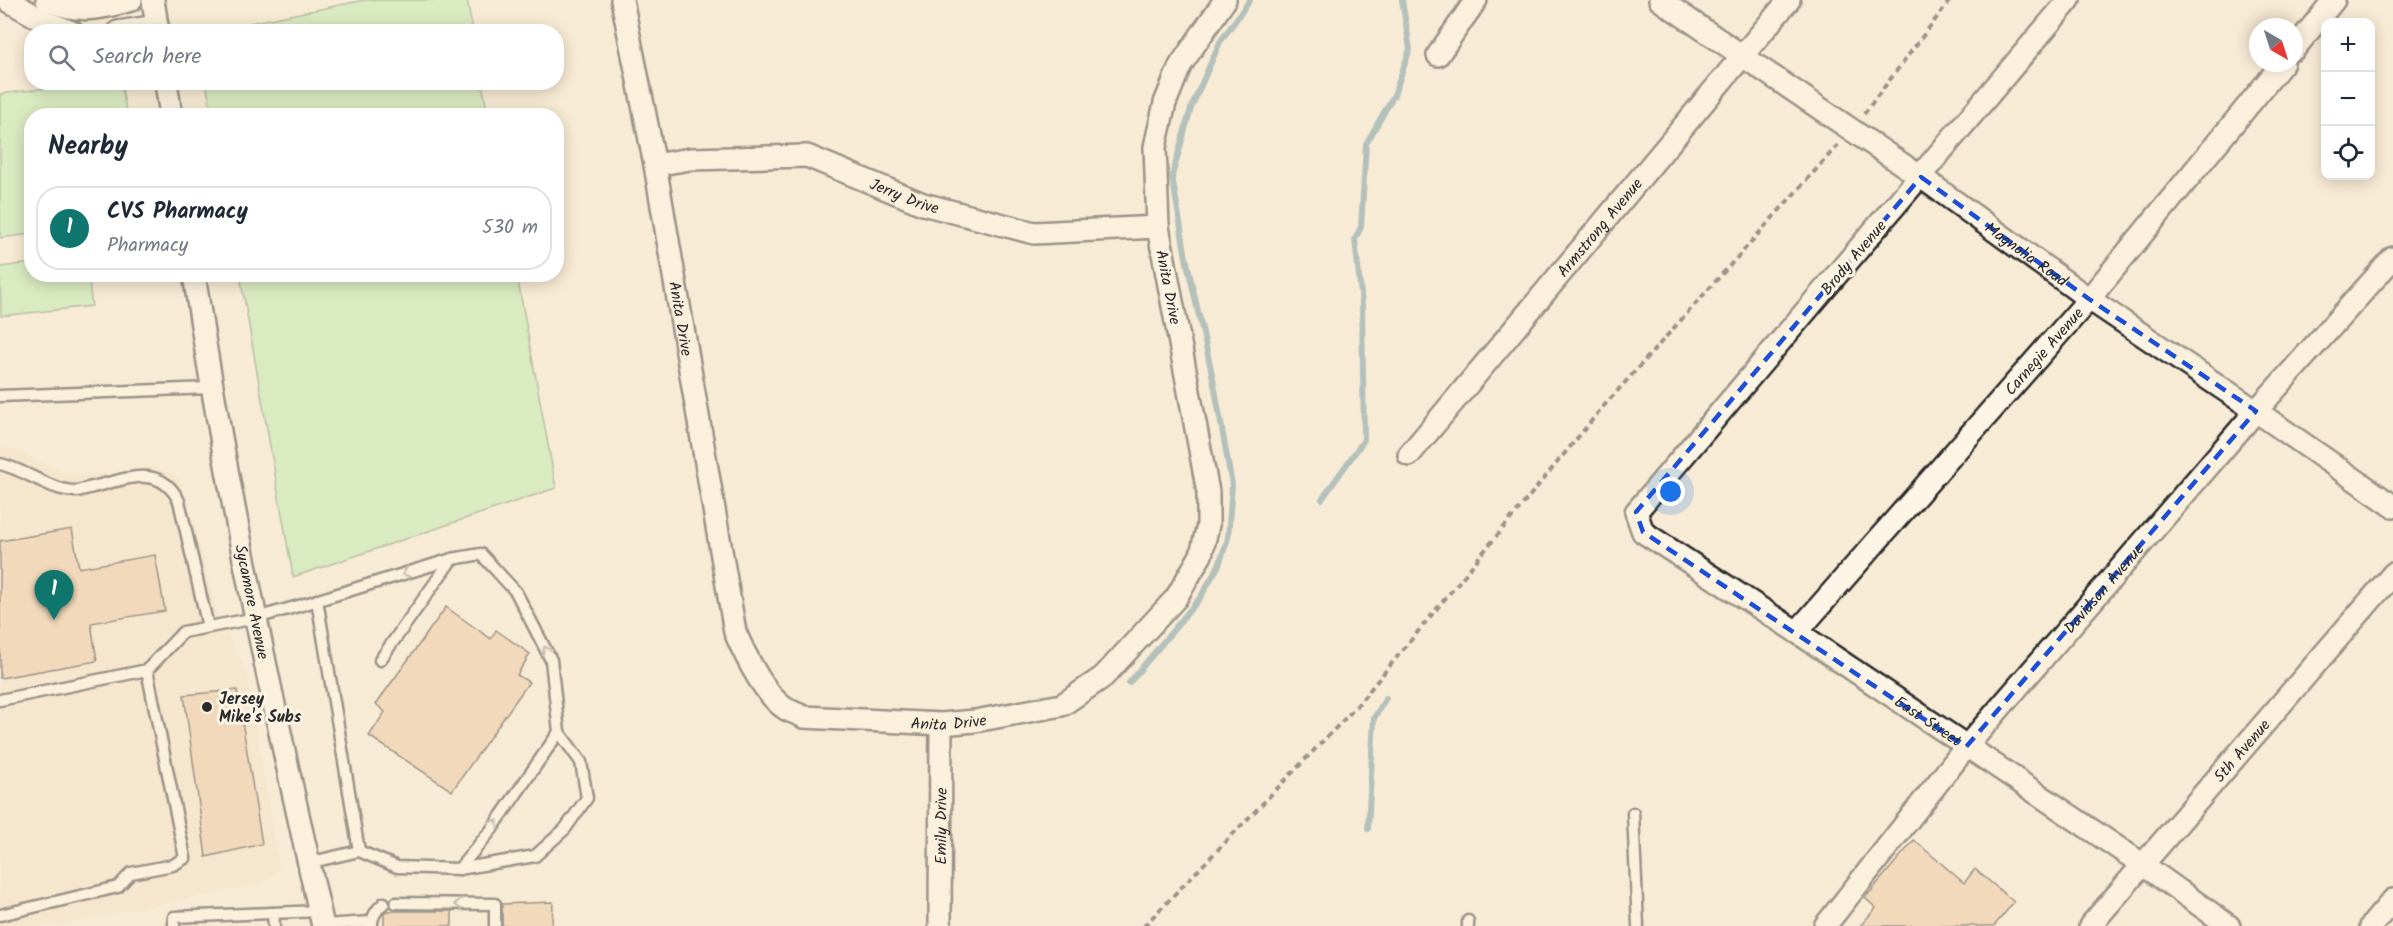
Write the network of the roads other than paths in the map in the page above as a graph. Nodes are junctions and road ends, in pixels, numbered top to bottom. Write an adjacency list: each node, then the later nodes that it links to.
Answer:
1 (7, 0): 12 (street)
2 (47, 0): 3 (street)
3 (131, 0)
4 (153, 0): 13 (street)
5 (622, 0): 20 (street, Anita Drive)
6 (1225, 0): 22 (street, Anita Drive)
7 (1476, 0): 15 (street)
8 (1660, 0): 16 (street, Magnolia Road)
9 (1789, 0): 16 (street, Armstrong Avenue)
10 (2069, 0): 21 (street, Brody Avenue)
11 (2334, 0): 14 (street)
12 (51, 24)
13 (157, 24)
14 (2303, 38)
15 (1438, 55)
16 (1740, 56): 21 (street, Magnolia Road); 29 (street, Armstrong Avenue)
17 (2276, 72): 25 (street, Carnegie Avenue)
18 (167, 90): 19 (street)
19 (170, 108)
20 (655, 165): 22 (street, Jerry Drive); 42 (street, Anita Drive)
21 (1921, 177): 25 (street, Magnolia Road); 32 (street, Brody Avenue)
22 (1158, 227): 42 (street, Anita Drive)
23 (2393, 258): 28 (street, Davidson Avenue)
24 (195, 282): 26 (street, Sycamore Avenue)
25 (2089, 299): 28 (street, Magnolia Road); 38 (street, Carnegie Avenue)
26 (211, 388): 27 (lane); 36 (street, Sycamore Avenue)
27 (0, 396)
28 (2256, 411): 31 (street, Magnolia Road); 44 (street, Davidson Avenue)
29 (1409, 455)
30 (0, 464): 37 (lane)
31 (2393, 506)
32 (1636, 512): 38 (street, East Street)
33 (452, 559): 35 (lane, one-way to 35); 39 (lane); 43 (lane, one-way to 33)
34 (2393, 574): 48 (street, 5th Avenue)
35 (317, 600): 36 (lane); 46 (lane)
36 (256, 618): 37 (lane); 47 (street, Sycamore Avenue)
37 (208, 627): 40 (lane)
38 (1797, 632): 44 (street, East Street)
39 (380, 660)
40 (147, 670): 41 (lane); 54 (lane)
41 (0, 700)
42 (941, 724): 60 (street, Emily Drive)
43 (559, 732): 49 (lane, one-way to 43); 49 (lane)
44 (1966, 747): 48 (street, East Street); 62 (street, Davidson Avenue)
45 (1634, 813): 61 (lane)
46 (359, 850): 47 (lane); 49 (lane)
47 (308, 863): 55 (street, Sycamore Avenue)
48 (2142, 864): 63 (street, 5th Avenue); 64 (street, East Street)
49 (459, 869)
50 (2393, 900): 65 (street)
51 (384, 903): 56 (lane)
52 (396, 903): 59 (lane, one-way to 52)
53 (273, 913): 55 (lane); 57 (lane); 58 (lane)
54 (0, 915)
55 (322, 921): 56 (lane)
56 (371, 924)
57 (174, 926)
58 (274, 926)
59 (495, 926)
60 (940, 926)
61 (1638, 926)
62 (1825, 926)
63 (2090, 926)
64 (2229, 926)
65 (2371, 926)

